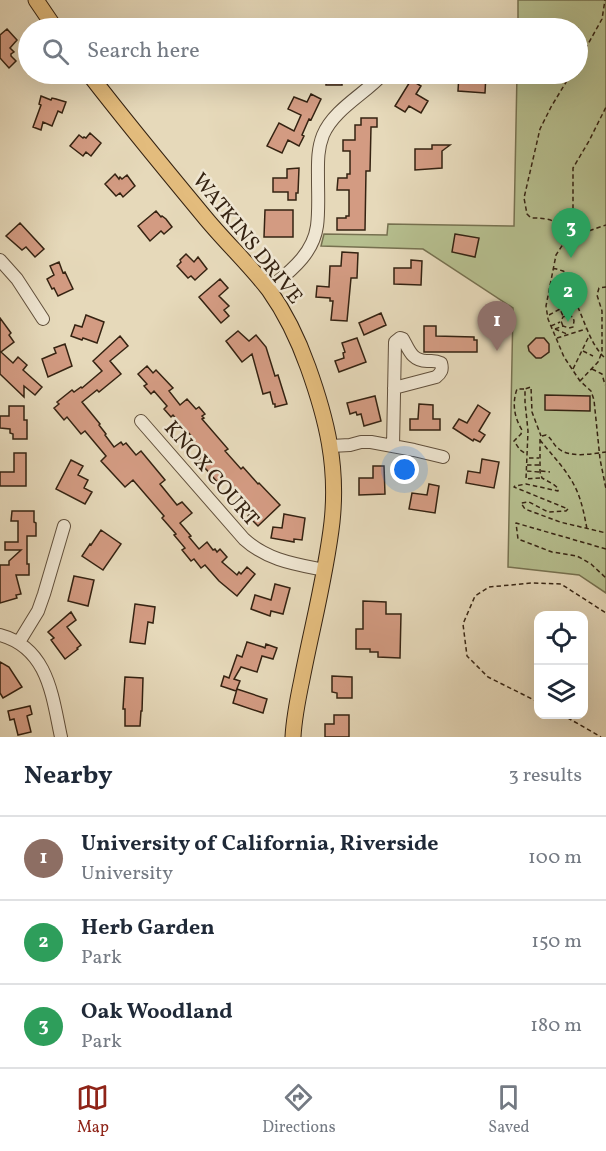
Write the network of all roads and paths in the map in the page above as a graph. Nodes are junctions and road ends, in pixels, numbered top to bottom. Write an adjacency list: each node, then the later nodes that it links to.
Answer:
1 (36, 0): 3 (main road)
2 (605, 0): 4 (path)
3 (48, 18)
4 (588, 44)
5 (97, 84): 15 (main road, WATKINS DRIVE)
6 (373, 84): 15 (street)
7 (565, 84): 10 (path)
8 (606, 107): 10 (path)
9 (606, 225): 10 (path)
10 (567, 238): 12 (path)
11 (0, 260): 23 (street)
12 (553, 268): 13 (path); 16 (path)
13 (550, 286): 16 (path); 20 (path)
14 (606, 287): 36 (path)
15 (268, 290): 47 (main road, WATKINS DRIVE)
16 (570, 291): 17 (path)
17 (577, 303): 18 (path); 29 (path)
18 (566, 308): 19 (path); 21 (path)
19 (560, 309): 20 (path); 22 (path)
20 (547, 315): 25 (path)
21 (568, 315): 22 (path); 27 (path)
22 (563, 317): 24 (path)
23 (43, 320)
24 (561, 321): 25 (path); 26 (path)
25 (551, 326): 30 (path)
26 (563, 326): 28 (path); 30 (path)
27 (573, 327): 28 (path); 31 (path)
28 (569, 328): 32 (path)
29 (587, 328): 31 (path); 33 (path)
30 (554, 329): 32 (path); 34 (path)
31 (575, 332): 32 (path)
32 (569, 334): 34 (path)
33 (590, 334): 35 (path); 36 (path)
34 (556, 338): 40 (path)
35 (582, 351): 37 (path); 40 (path)
36 (601, 354): 38 (path); 39 (path)
37 (593, 356)
38 (606, 359)
39 (592, 369): 41 (path); 42 (path)
40 (572, 370): 41 (path)
41 (580, 381): 50 (path)
42 (605, 385)
43 (394, 388): 43 (street); 48 (street)
44 (525, 389): 46 (path); 51 (path); 51 (path)
45 (141, 421): 66 (street, KNOX COURT)
46 (541, 438): 50 (path); 54 (path); 63 (path)
47 (331, 446): 48 (street); 66 (main road, WATKINS DRIVE)
48 (393, 446): 52 (street)
49 (606, 452): 50 (path)
50 (599, 453): 61 (path)
51 (527, 454): 53 (path)
52 (443, 457)
53 (527, 458): 54 (path); 55 (path)
54 (540, 458): 56 (path)
55 (527, 465): 56 (path); 57 (path)
56 (540, 465): 58 (path)
57 (527, 471): 58 (path); 60 (path)
58 (540, 472): 59 (path); 60 (path)
59 (550, 472)
60 (542, 478): 63 (path)
61 (606, 489)
62 (64, 526): 70 (street)
63 (587, 529): 64 (path)
64 (606, 533)
65 (606, 549): 67 (path)
66 (324, 570): 74 (main road, WATKINS DRIVE)
67 (606, 578)
68 (606, 613): 71 (path)
69 (0, 635): 70 (street)
70 (19, 642): 73 (street)
71 (534, 700)
72 (570, 719): 75 (path)
73 (61, 737)
74 (293, 737)
75 (601, 737)

